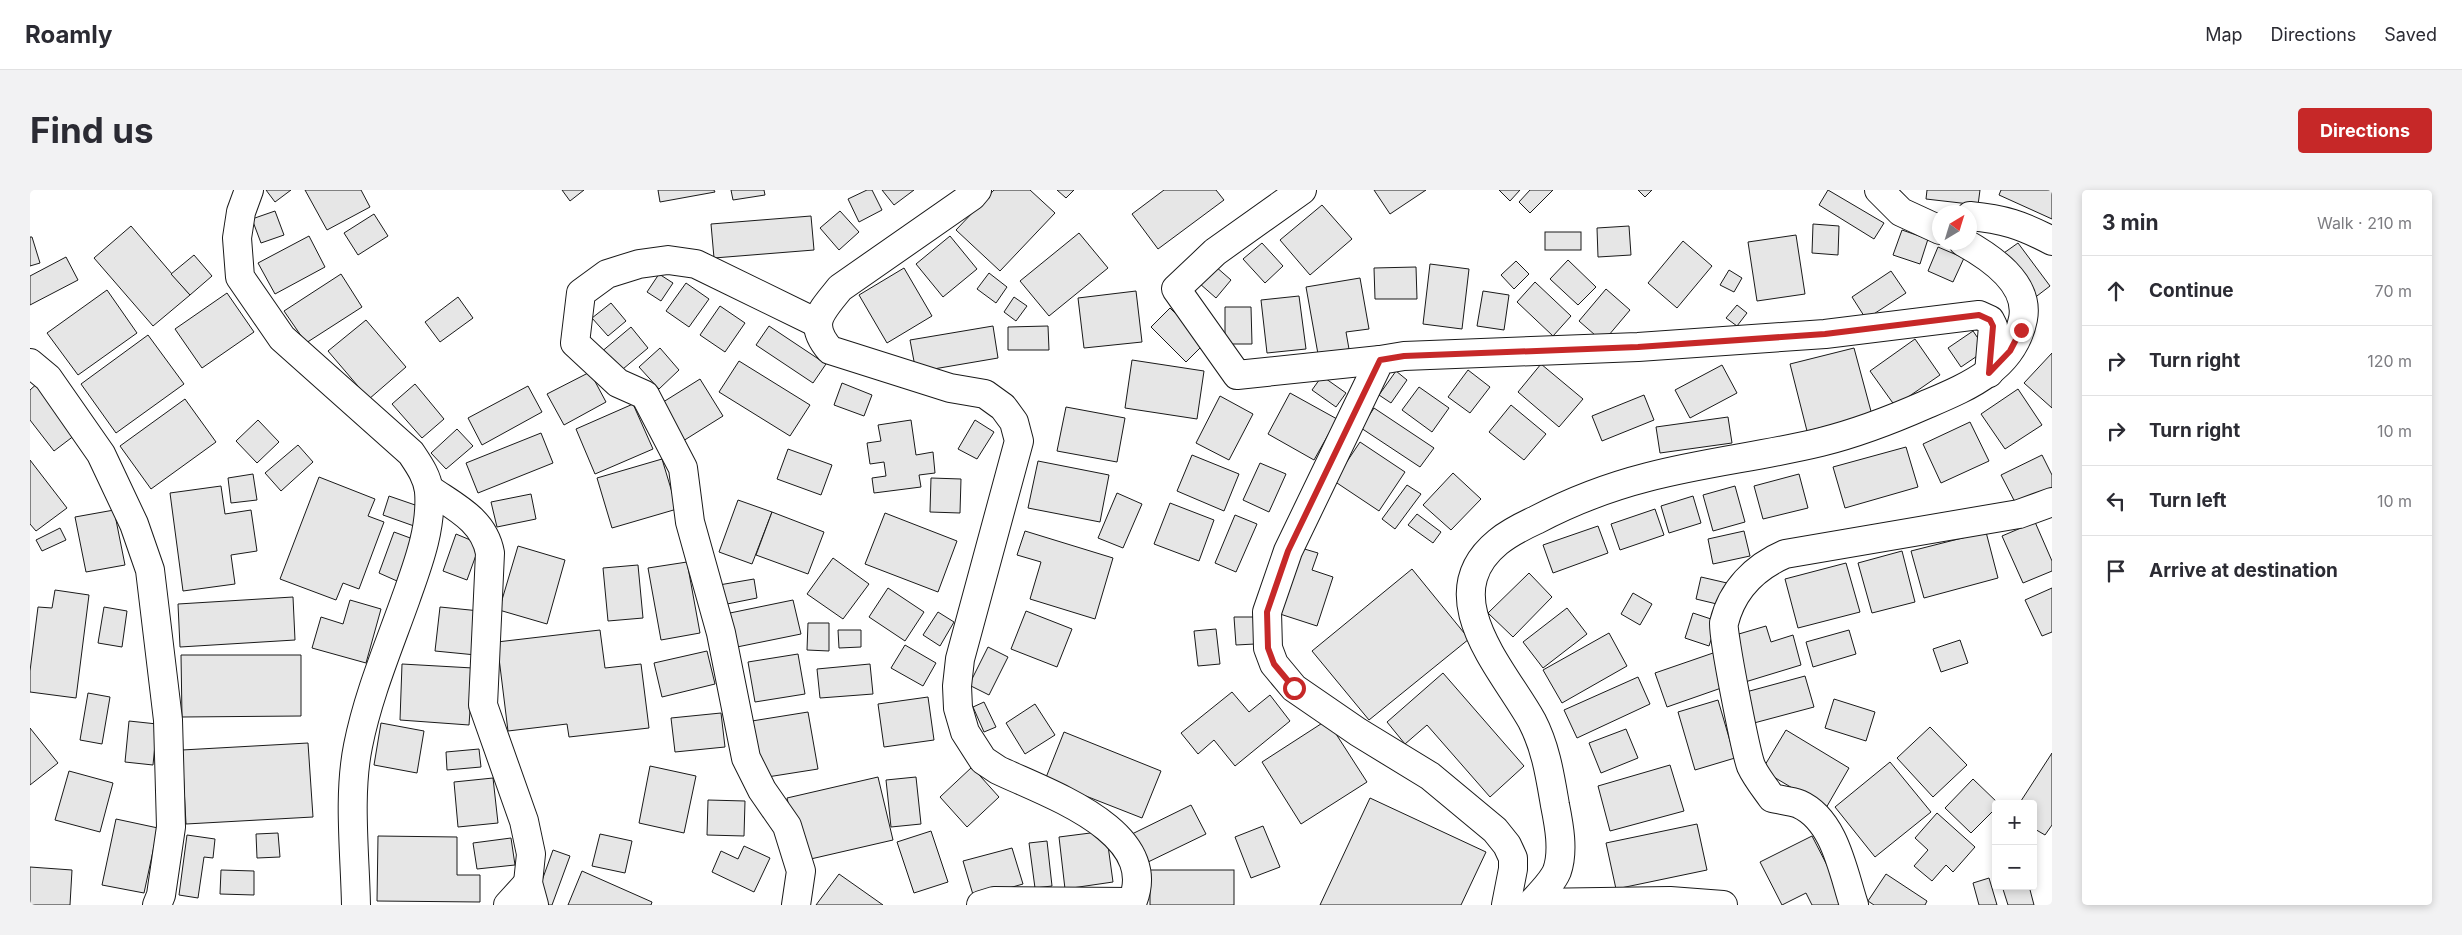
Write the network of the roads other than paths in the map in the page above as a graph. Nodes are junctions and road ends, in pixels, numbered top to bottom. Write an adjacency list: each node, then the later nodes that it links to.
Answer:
1 (249, 190): 15 (street)
2 (977, 190): 11 (street)
3 (1302, 190): 12 (street)
4 (1879, 190): 5 (street)
5 (1901, 212): 6 (street); 8 (street)
6 (1932, 214)
7 (1977, 216): 9 (street)
8 (1932, 226)
9 (2052, 241)
10 (1976, 250): 14 (street)
11 (817, 323): 18 (street); 23 (street)
12 (1380, 360): 14 (street); 19 (street)
13 (30, 363): 20 (street)
14 (1989, 373): 19 (street)
15 (428, 489): 17 (street); 21 (street)
16 (2052, 502): 26 (street)
17 (531, 894): 22 (street)
18 (1132, 903): 24 (street)
19 (1522, 904): 25 (street)
20 (157, 905)
21 (356, 905)
22 (508, 905)
23 (796, 905)
24 (981, 905)
25 (1723, 905)
26 (1854, 905)

